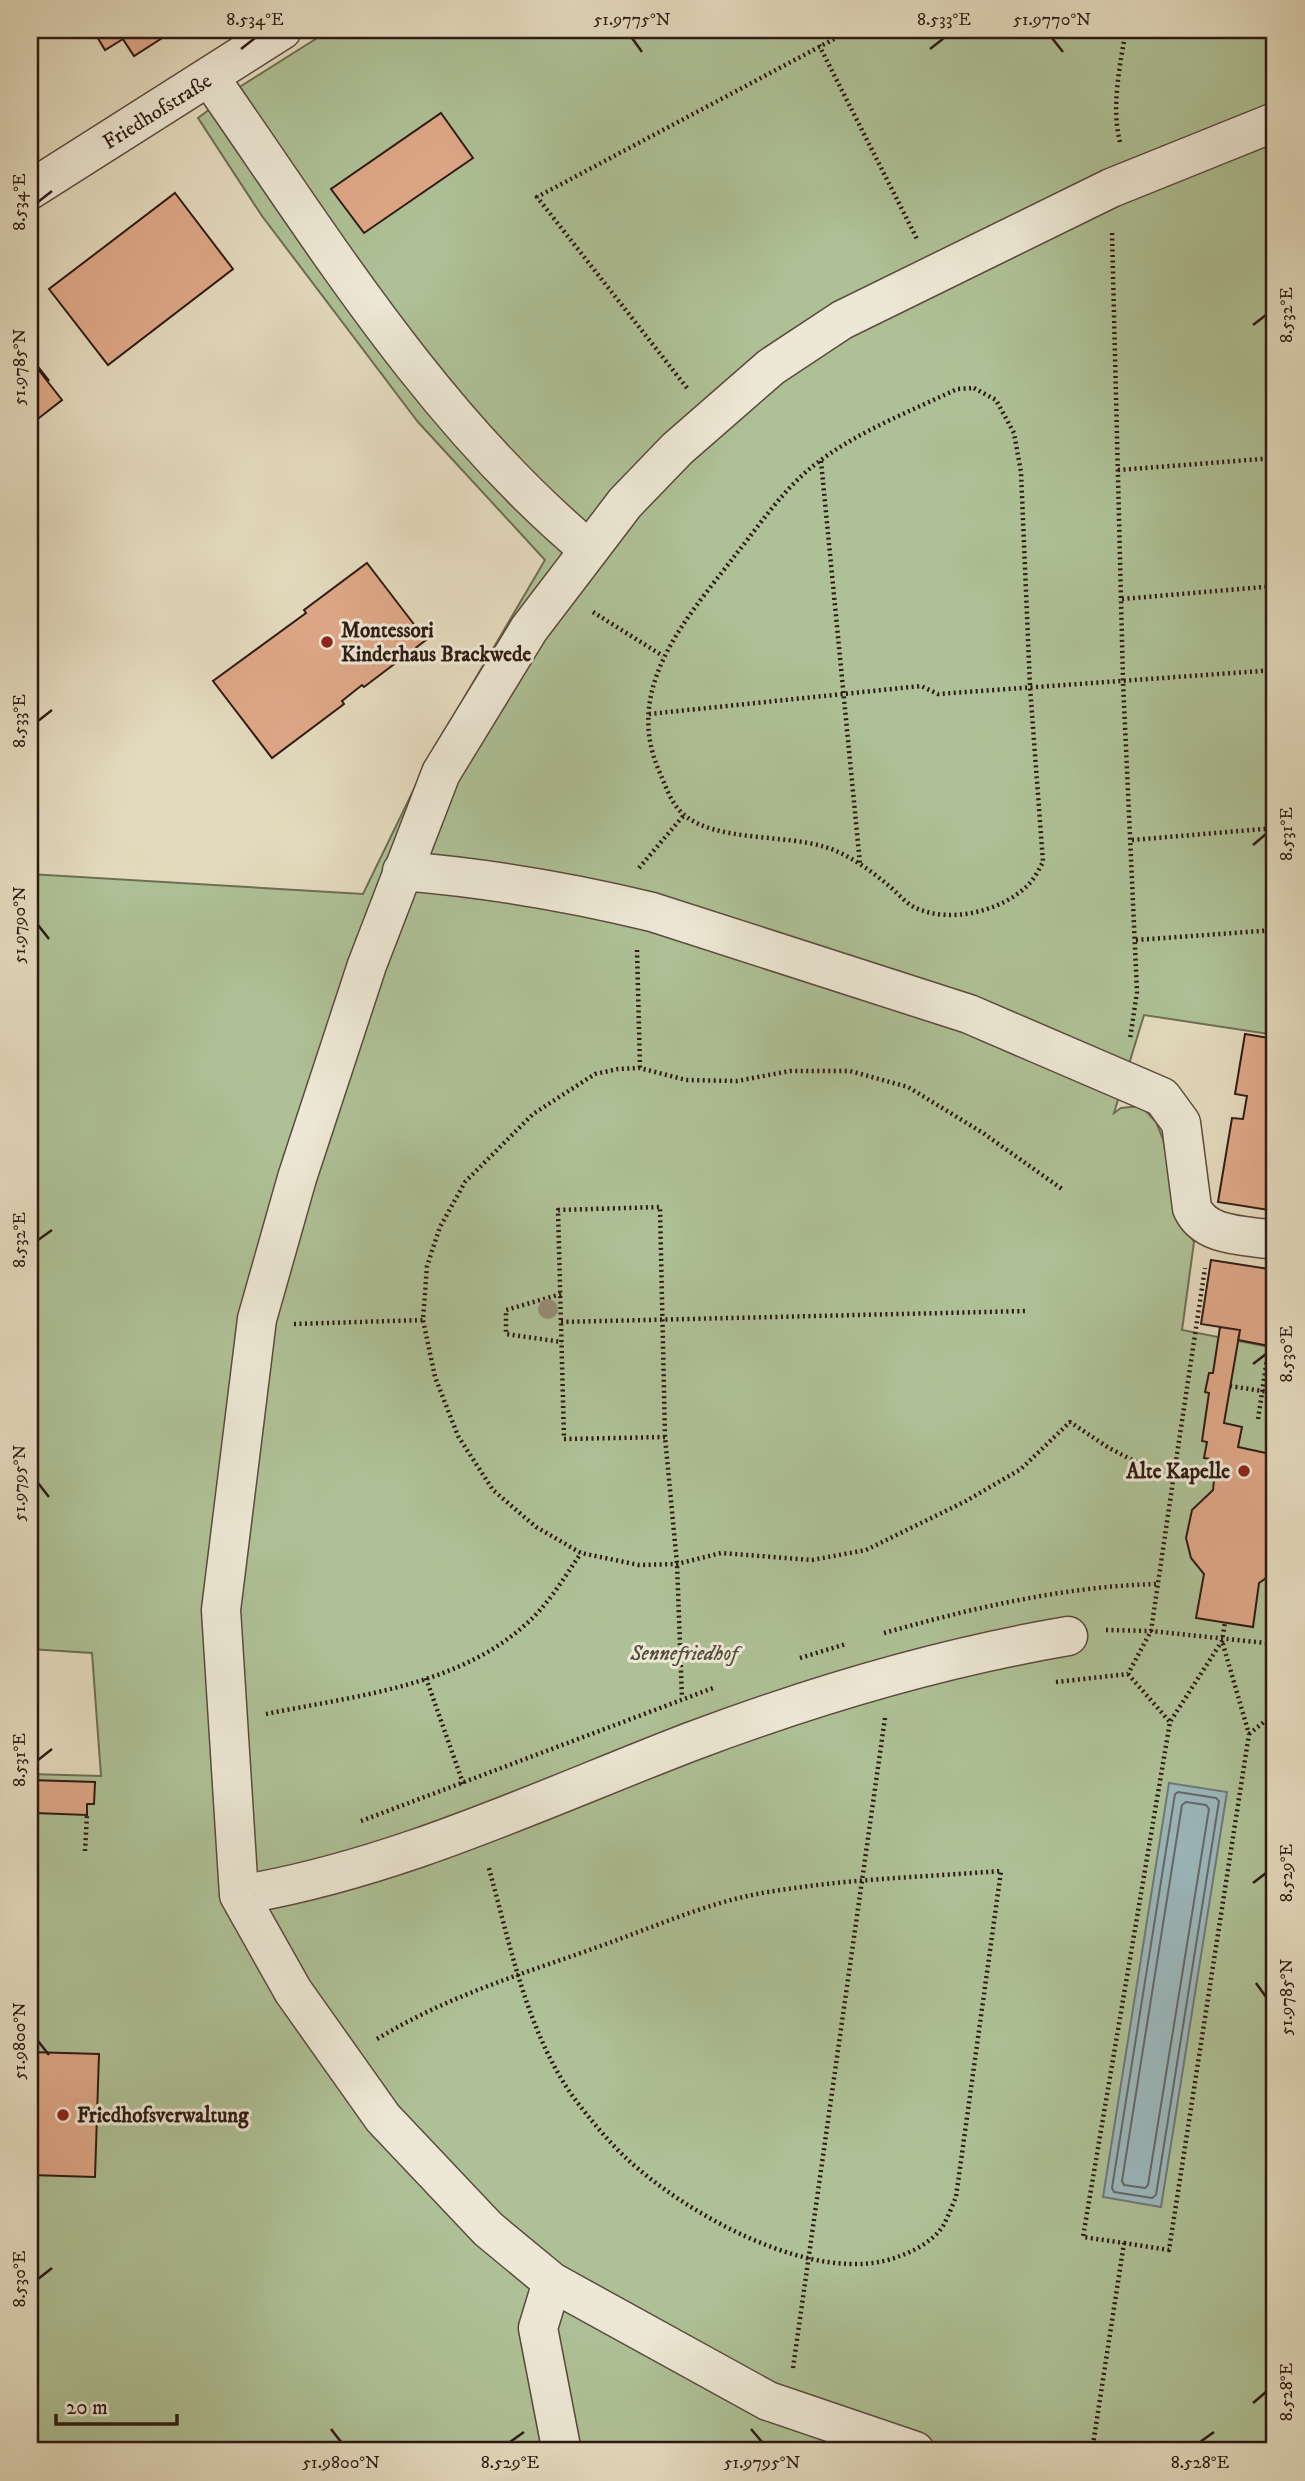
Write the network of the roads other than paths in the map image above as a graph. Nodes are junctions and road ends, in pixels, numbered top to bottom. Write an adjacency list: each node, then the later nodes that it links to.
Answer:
1 (282, 30): 2 (street, Friedhofstraße)
2 (210, 78): 4 (street, Friedhofstraße); 5 (street)
3 (1275, 122): 5 (street)
4 (30, 190)
5 (588, 549): 6 (street)
6 (402, 871): 7 (street); 9 (street)
7 (1275, 1240)
8 (1068, 1636): 9 (street)
9 (239, 1895): 10 (street)
10 (552, 2282): 11 (street); 12 (street)
11 (557, 2451)
12 (915, 2451)

